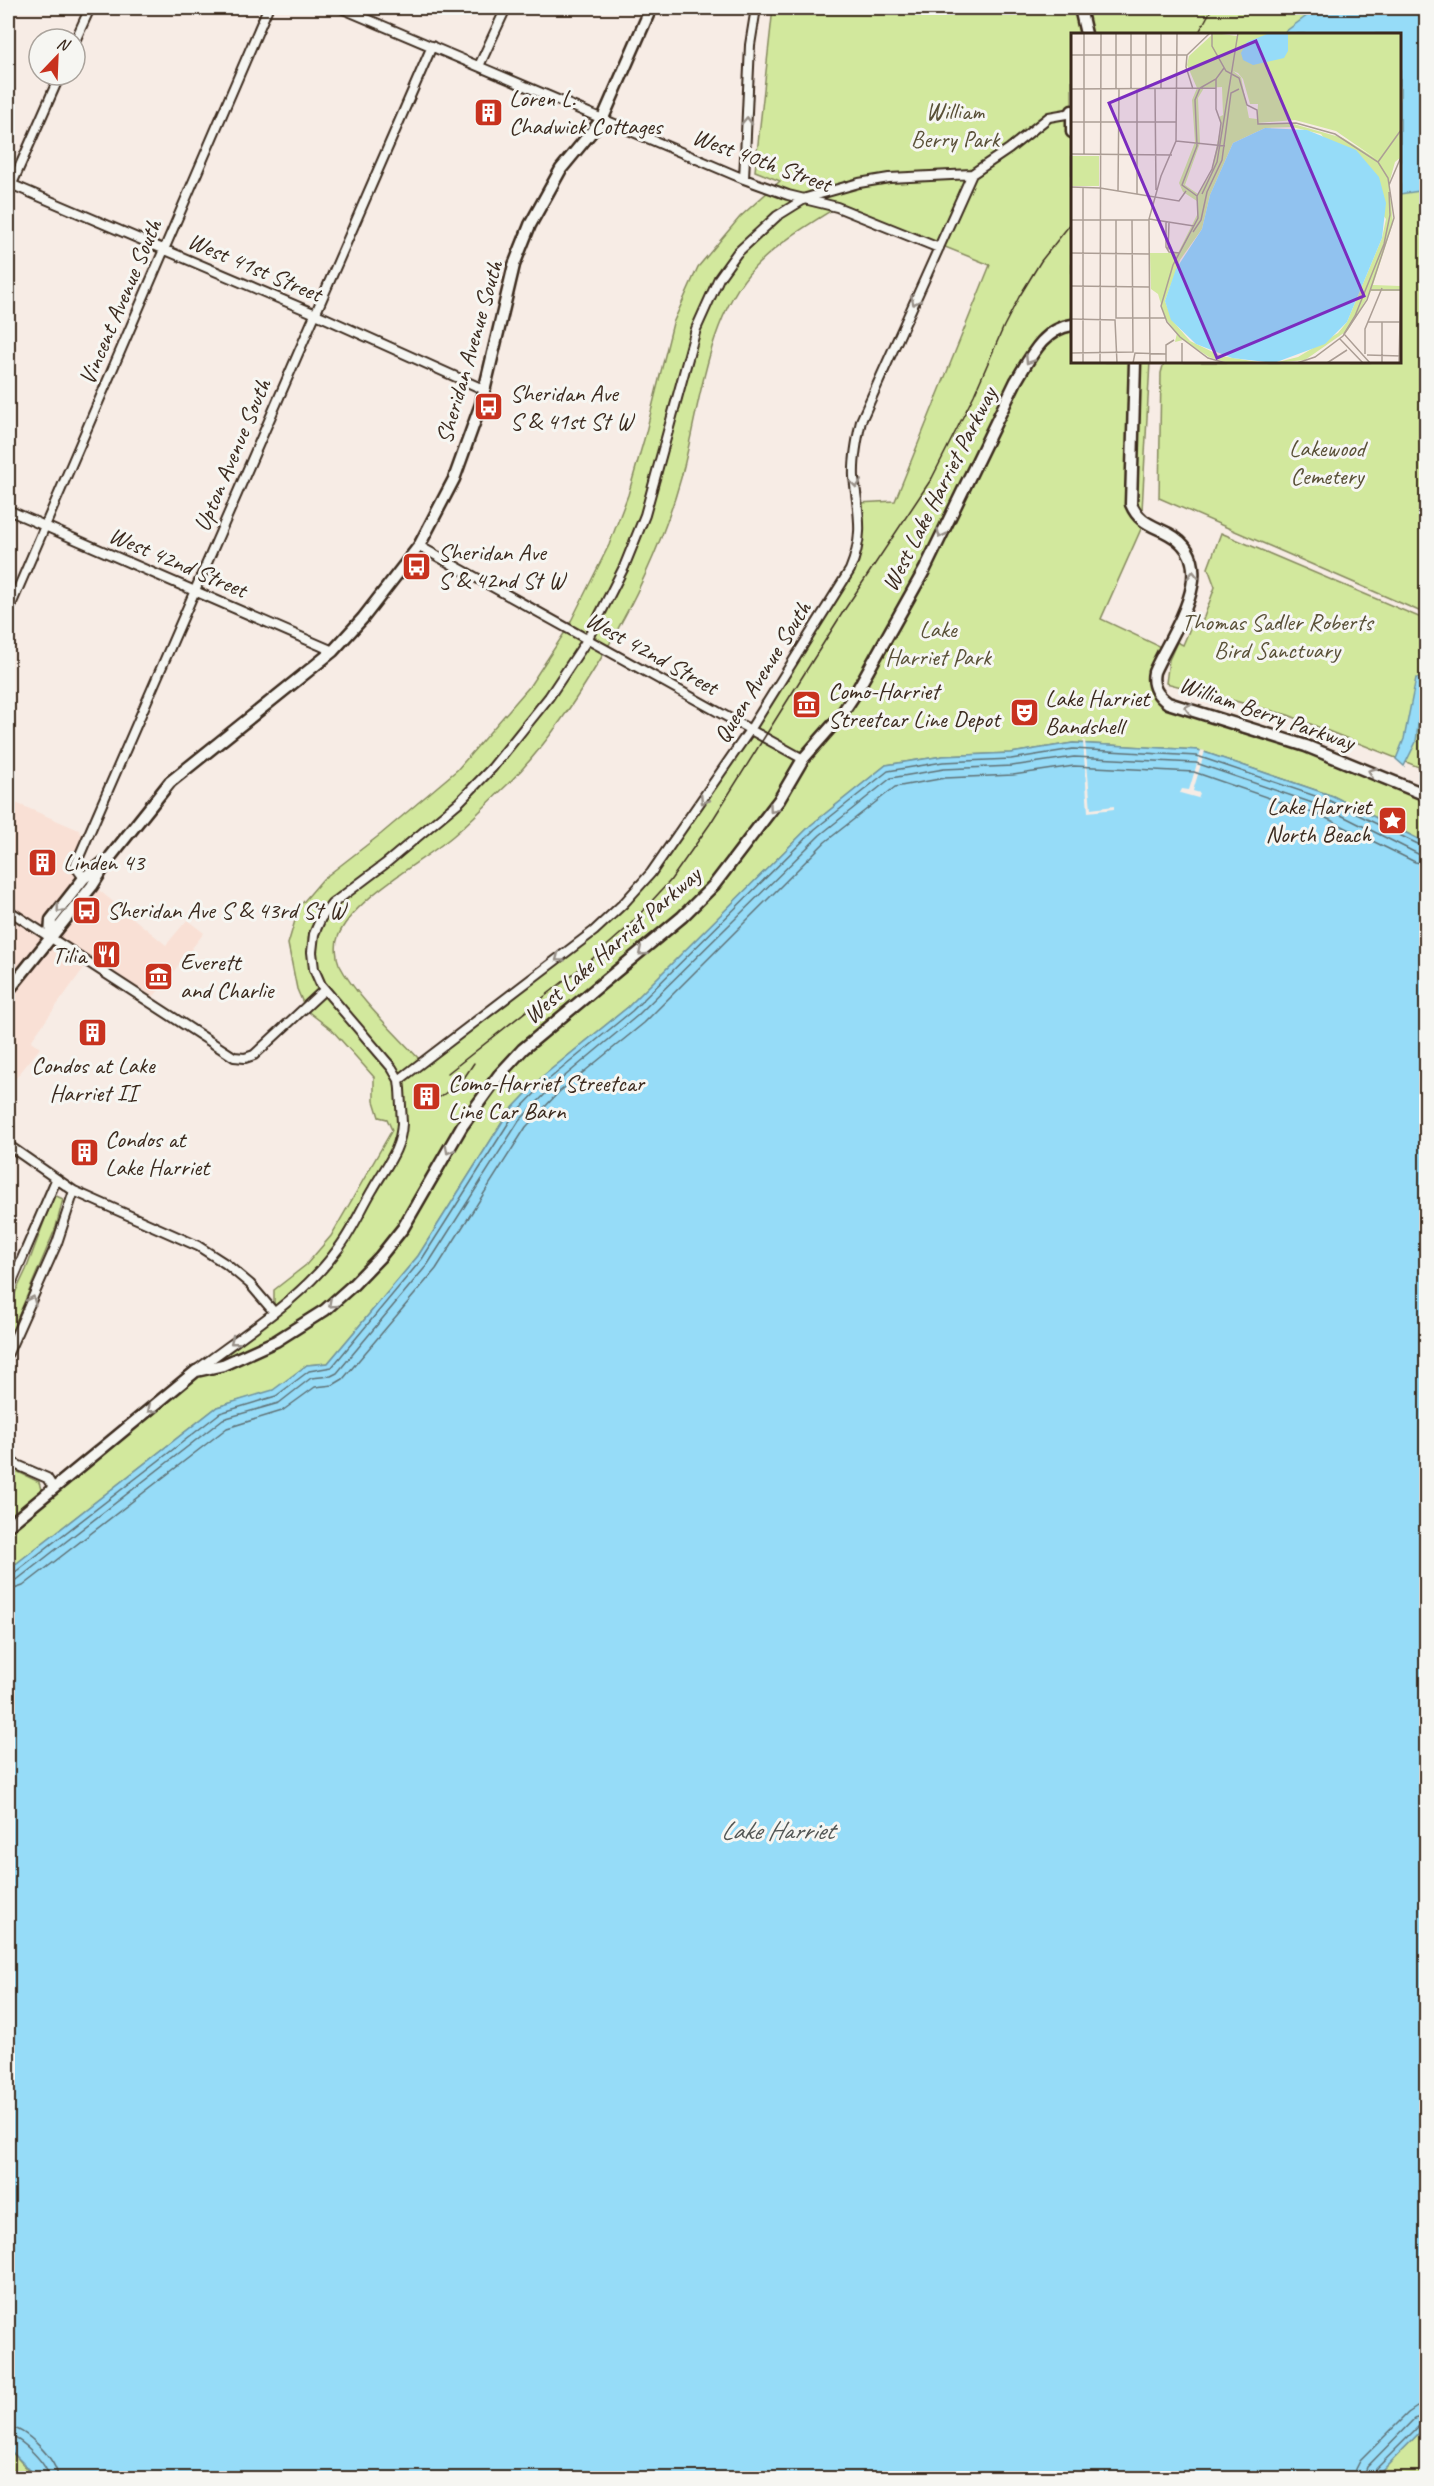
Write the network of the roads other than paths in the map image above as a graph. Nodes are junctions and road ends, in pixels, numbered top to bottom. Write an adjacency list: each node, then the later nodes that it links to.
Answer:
1 (90, 8): 9 (street)
2 (268, 8): 22 (street, Vincent Avenue South)
3 (341, 8): 8 (street, West 40th Street)
4 (506, 8): 12 (street)
5 (651, 8): 15 (street, Sheridan Avenue South)
6 (756, 8): 17 (street, one-way to 6)
7 (1080, 8): 10 (street)
8 (356, 11): 11 (street, West 40th Street)
9 (81, 27)
10 (1086, 33)
11 (432, 46): 12 (street, West 40th Street); 23 (street, Upton Avenue South)
12 (479, 66): 15 (street, West 40th Street)
13 (54, 87): 18 (street)
14 (1071, 112): 16 (street)
15 (603, 118): 17 (street, West 40th Street); 28 (street, Sheridan Avenue South)
16 (972, 174): 20 (street); 21 (street, Queen Avenue South)
17 (744, 179): 20 (street, West 40th Street)
18 (9, 184): 19 (street); 22 (street, West 41st Street)
19 (8, 193)
20 (806, 198): 21 (street, West 40th Street); 34 (street)
21 (939, 248): 36 (street, Queen Avenue South, one-way to 36)
22 (164, 249): 23 (street, West 41st Street); 30 (street, Vincent Avenue South)
23 (316, 315): 28 (street, West 41st Street); 32 (street, Upton Avenue South)
24 (1071, 325): 37 (street, West Lake Harriet Parkway, one-way to 37)
25 (1135, 363): 27 (street, William Berry Parkway)
26 (1140, 363): 27 (street, William Berry Parkway)
27 (1136, 378): 38 (street, William Berry Parkway, one-way to 27)
28 (485, 390): 31 (street, Sheridan Avenue South)
29 (8, 510): 30 (street, West 42nd Street)
30 (44, 526): 32 (street, West 42nd Street); 33 (street, Vincent Avenue South)
31 (420, 546): 34 (street, West 42nd Street); 35 (street, Sheridan Avenue South)
32 (197, 591): 35 (street, West 42nd Street); 40 (street, Upton Avenue South)
33 (8, 612)
34 (587, 640): 36 (street, West 42nd Street); 43 (street)
35 (333, 651): 39 (street, Sheridan Avenue South)
36 (750, 730): 37 (street, West 42nd Street); 45 (street, Queen Avenue South, one-way to 45)
37 (803, 759): 52 (street, West Lake Harriet Parkway, one-way to 52)
38 (1426, 795)
39 (111, 856): 40 (street, Sheridan Avenue South); 42 (street, Sheridan Avenue South)
40 (84, 878): 42 (street, Sheridan Avenue South, one-way to 42)
41 (8, 910): 42 (street)
42 (50, 937): 43 (street); 44 (street)
43 (324, 990): 45 (street)
44 (8, 991)
45 (399, 1080): 50 (street, West Lake Harriet Parkway, bridge)
46 (8, 1145): 47 (street)
47 (56, 1180): 48 (street); 49 (street)
48 (74, 1191): 50 (street); 51 (street, one-way to 48)
49 (8, 1291)
50 (274, 1312): 52 (street, West Lake Harriet Parkway, one-way to 52)
51 (8, 1353)
52 (196, 1371): 54 (street, West Lake Harriet Parkway, one-way to 54)
53 (8, 1461): 54 (street)
54 (54, 1489): 55 (street, West Lake Harriet Parkway)
55 (8, 1526)

